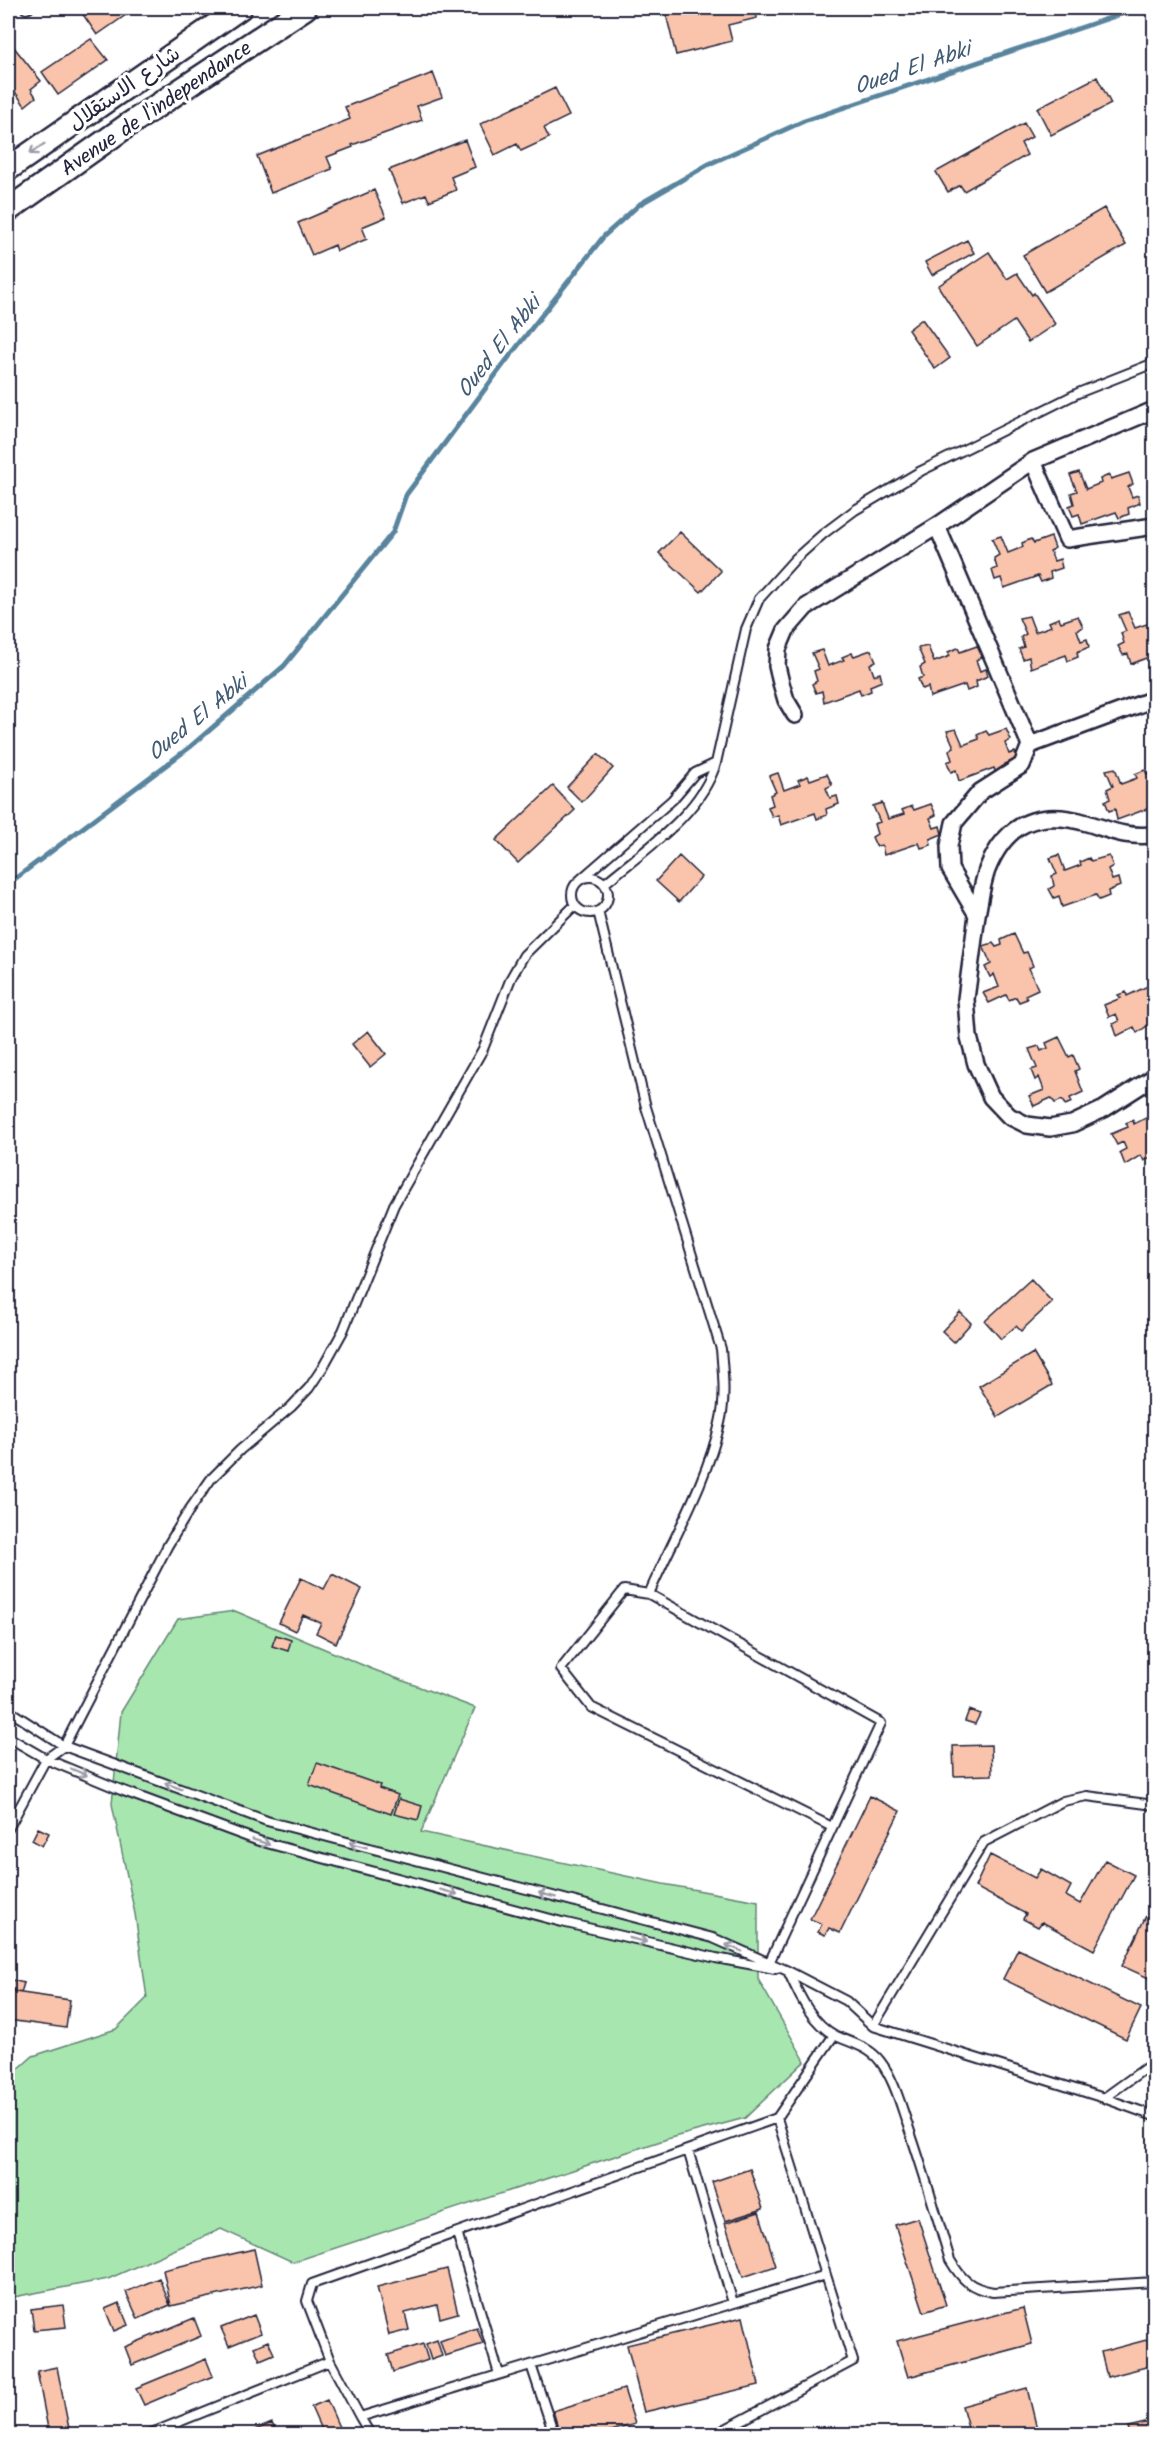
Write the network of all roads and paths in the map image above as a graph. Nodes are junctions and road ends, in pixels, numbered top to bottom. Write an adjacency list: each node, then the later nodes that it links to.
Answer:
1 (240, 8): 3 (main road, شارع الاستقلال, one-way to 3)
2 (305, 8): 4 (main road, Avenue de l'independance)
3 (8, 169)
4 (8, 210)
5 (1155, 363): 13 (lane)
6 (1155, 410): 7 (street)
7 (1033, 461): 8 (street); 9 (street)
8 (937, 526): 11 (street); 12 (street)
9 (1155, 526)
10 (1155, 699): 12 (street)
11 (795, 715)
12 (1030, 745): 19 (street)
13 (716, 763): 15 (lane); 16 (lane)
14 (1155, 835): 19 (street)
15 (581, 879): 16 (lane); 17 (lane)
16 (604, 884): 18 (lane)
17 (575, 906): 18 (lane); 24 (lane)
18 (598, 911): 21 (lane)
19 (977, 915): 20 (street)
20 (1155, 1077)
21 (649, 1593): 27 (lane); 27 (lane)
22 (8, 1710): 24 (lane)
23 (8, 1737): 25 (lane)
24 (64, 1746): 25 (lane); 29 (lane, one-way to 24)
25 (46, 1759): 28 (lane); 30 (lane, one-way to 30)
26 (1155, 1805): 31 (lane)
27 (832, 1827): 29 (lane)
28 (8, 1829)
29 (769, 1963): 30 (lane)
30 (788, 1971): 31 (lane); 32 (lane)
31 (873, 2026): 34 (lane)
32 (834, 2035): 36 (lane); 40 (lane)
33 (1155, 2062): 34 (lane)
34 (1104, 2098): 35 (lane)
35 (1155, 2116)
36 (777, 2118): 37 (lane); 39 (lane)
37 (688, 2150): 38 (lane); 41 (lane)
38 (457, 2232): 42 (lane); 44 (lane)
39 (825, 2275): 41 (lane); 49 (lane)
40 (1155, 2282)
41 (733, 2303): 43 (lane)
42 (330, 2361): 45 (lane); 46 (lane)
43 (531, 2365): 44 (lane); 48 (lane)
44 (499, 2374): 45 (lane)
45 (360, 2417): 47 (lane)
46 (149, 2434)
47 (370, 2434)
48 (554, 2434)
49 (716, 2434)

